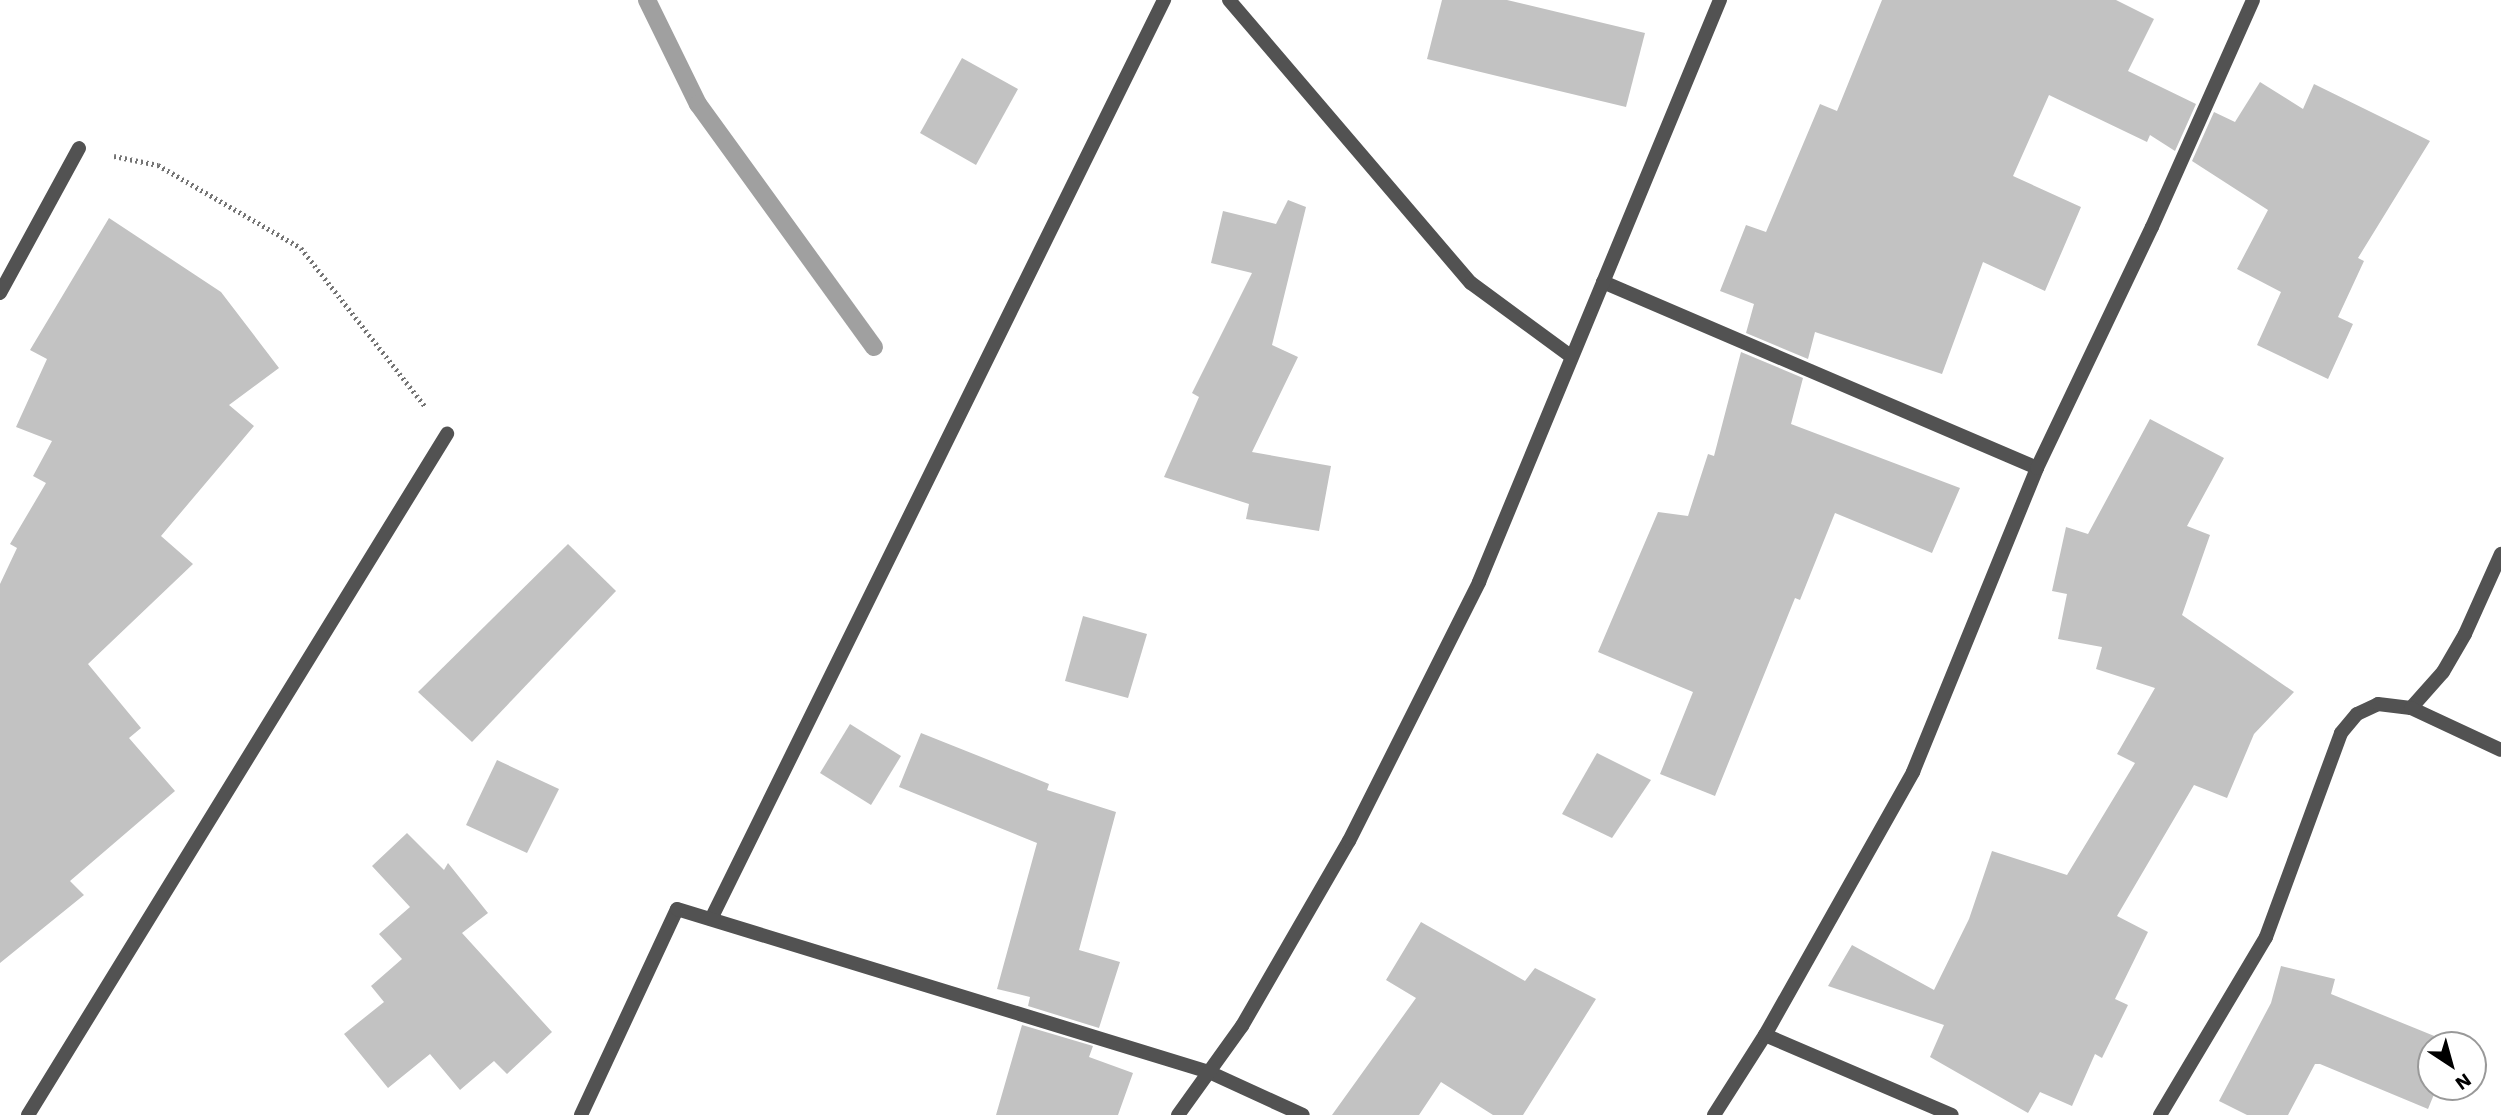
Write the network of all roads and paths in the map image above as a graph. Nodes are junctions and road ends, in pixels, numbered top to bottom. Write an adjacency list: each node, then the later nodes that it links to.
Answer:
1 (1164, 0): 14 (street)
2 (1228, 0): 8 (street)
3 (1720, 0): 6 (street)
4 (2253, 0): 10 (street)
5 (79, 148): 7 (street); 9 (path)
6 (1603, 282): 8 (street); 10 (street)
7 (0, 293)
8 (1569, 355): 16 (street)
9 (447, 434): 17 (street)
10 (2037, 468): 15 (street)
11 (2501, 554): 12 (street)
12 (2412, 708): 13 (street); 23 (street)
13 (2501, 750)
14 (711, 919): 16 (street); 18 (street)
15 (1765, 1035): 21 (street); 22 (street)
16 (1209, 1072): 19 (street); 20 (street)
17 (28, 1115)
18 (581, 1115)
19 (1178, 1115)
20 (1303, 1115)
21 (1714, 1115)
22 (1952, 1115)
23 (2160, 1115)

